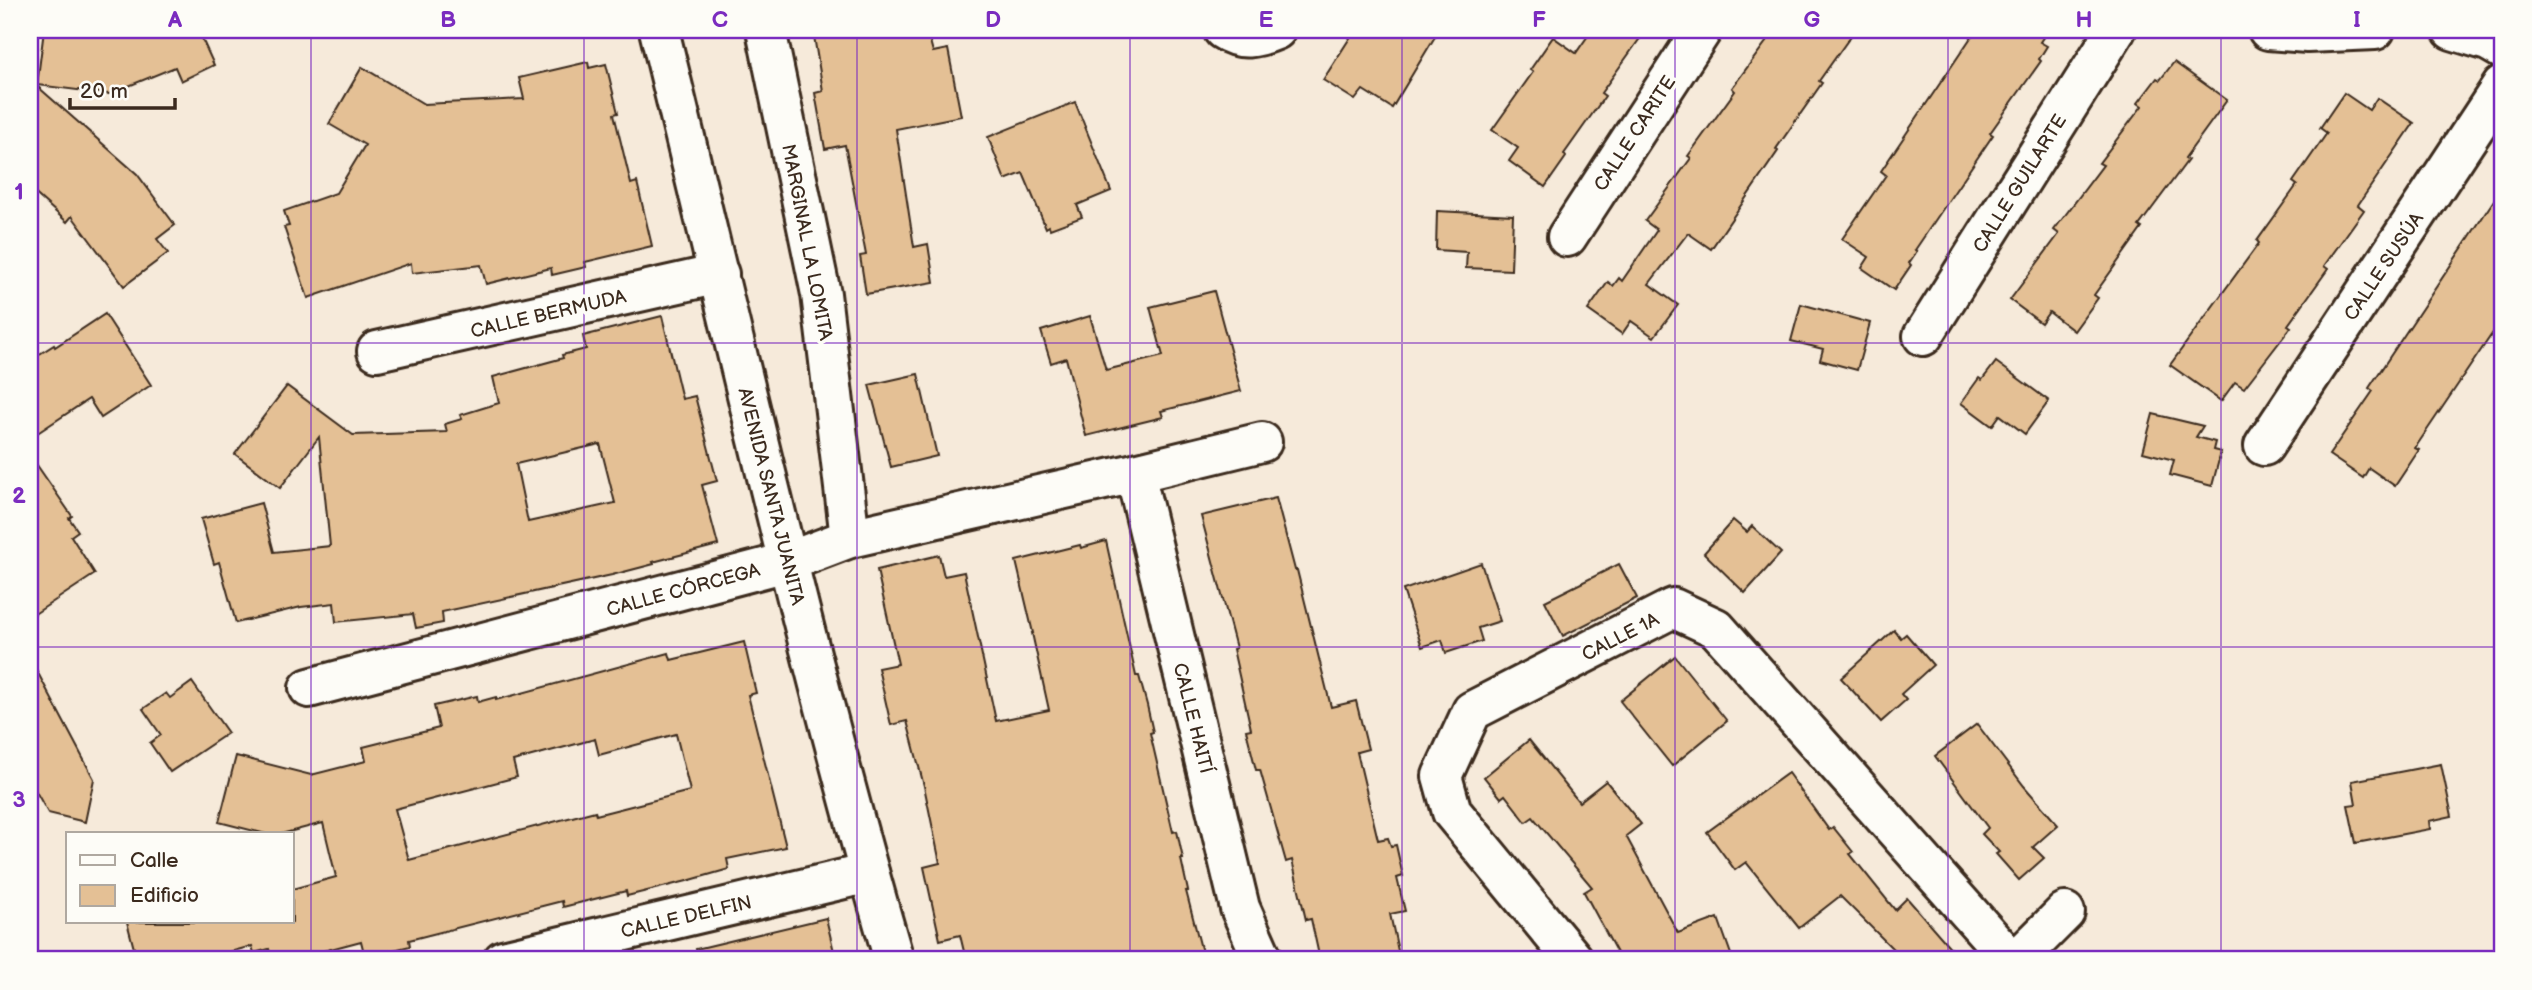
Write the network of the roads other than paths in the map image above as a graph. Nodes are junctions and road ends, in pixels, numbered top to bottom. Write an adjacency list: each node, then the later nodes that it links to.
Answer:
1 (659, 30): 13 (street, AVENIDA SANTA JUANITA)
2 (766, 30): 19 (street, MARGINAL LA LOMITA)
3 (1223, 30): 4 (street)
4 (1276, 30)
5 (1702, 30): 12 (street, CALLE CARITE)
6 (2116, 30): 14 (street, CALLE GUILARTE)
7 (2267, 30): 8 (street)
8 (2375, 30)
9 (2452, 30): 10 (street)
10 (2502, 49)
11 (2502, 86): 17 (street, CALLE SUSÚA)
12 (1567, 237)
13 (719, 274): 15 (street, CALLE BERMUDA); 20 (street, AVENIDA SANTA JUANITA)
14 (1923, 336)
15 (377, 352)
16 (1262, 442): 18 (street, CALLE CÓRCEGA)
17 (2264, 446)
18 (1135, 473): 19 (street, CALLE CÓRCEGA); 26 (street, CALLE HAITÍ)
19 (850, 538): 20 (street, CALLE CÓRCEGA)
20 (787, 562): 21 (street, CALLE CÓRCEGA); 22 (street, AVENIDA SANTA JUANITA)
21 (309, 688)
22 (869, 873): 24 (street, CALLE DELFIN); 25 (street, AVENIDA SANTA JUANITA)
23 (2065, 912): 28 (street, CALLE 1A)
24 (503, 960)
25 (894, 960)
26 (1263, 960)
27 (1574, 960): 28 (street, CALLE 1A)
28 (2014, 960)

